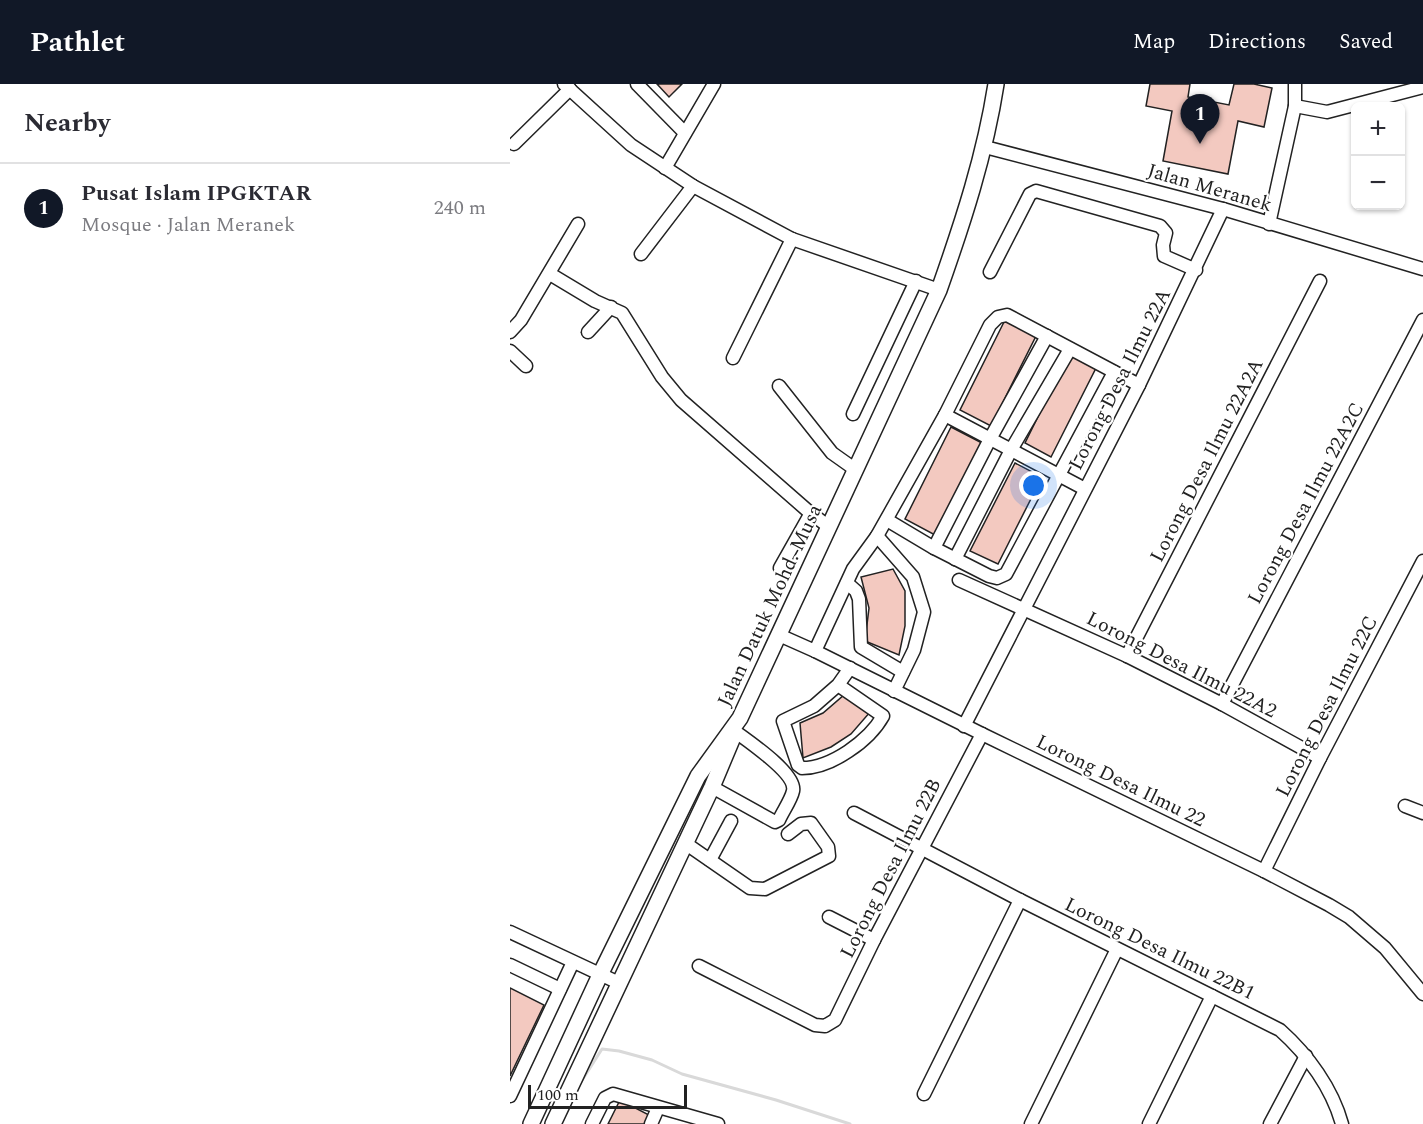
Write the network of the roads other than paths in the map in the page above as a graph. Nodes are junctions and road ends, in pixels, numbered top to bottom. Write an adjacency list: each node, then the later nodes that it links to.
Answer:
1 (637, 84): 8 (street)
2 (714, 84): 8 (street)
3 (996, 84): 10 (main road, Jalan Datuk Mohd. Musa)
4 (1295, 84): 7 (street)
5 (567, 87): 9 (street); 11 (street)
6 (1423, 87): 7 (street)
7 (1295, 106): 15 (street)
8 (686, 133): 11 (street)
9 (514, 144)
10 (985, 147): 13 (street, Jalan Meranek); 24 (main road, Jalan Datuk Mohd. Musa)
11 (665, 168): 12 (street)
12 (693, 186): 16 (street); 17 (street)
13 (1224, 209): 15 (street, Jalan Meranek); 19 (street, Lorong Desa Ilmu 22A)
14 (578, 224): 21 (street)
15 (1269, 224): 18 (street, Jalan Meranek)
16 (792, 239): 23 (street); 32 (street)
17 (641, 254)
18 (1423, 269)
19 (1196, 270): 20 (street); 35 (street, Lorong Desa Ilmu 22A)
20 (990, 272)
21 (550, 274): 25 (street); 27 (street)
22 (1320, 281): 57 (street, Lorong Desa Ilmu 22A2A)
23 (916, 282): 24 (street); 37 (street)
24 (939, 290): 41 (main road, Jalan Datuk Mohd. Musa)
25 (611, 307): 28 (street); 44 (street)
26 (1423, 320): 62 (street, Lorong Desa Ilmu 22A2C)
27 (510, 332)
28 (588, 332)
29 (1047, 336): 30 (street); 38 (street); 39 (street)
30 (1070, 349): 34 (street); 40 (street)
31 (510, 351): 33 (street)
32 (733, 358)
33 (526, 366)
34 (1114, 372): 35 (street); 42 (street)
35 (1139, 385): 43 (street, Lorong Desa Ilmu 22A)
36 (779, 386): 41 (street)
37 (853, 414)
38 (945, 415): 39 (street); 45 (street)
39 (990, 439): 40 (street); 48 (street)
40 (1011, 450): 42 (street); 49 (street)
41 (855, 470): 46 (main road, Jalan Datuk Mohd. Musa)
42 (1058, 474): 43 (street); 49 (street)
43 (1085, 489): 54 (street, Lorong Desa Ilmu 22A)
44 (811, 513): 46 (street); 51 (street)
45 (887, 520): 47 (street); 48 (street)
46 (829, 527): 55 (main road, Jalan Datuk Mohd. Musa)
47 (878, 536): 53 (street); 59 (street)
48 (934, 548): 49 (street)
49 (955, 559)
50 (1423, 561): 66 (street, Lorong Desa Ilmu 22C)
51 (780, 568)
52 (959, 580): 54 (street, Lorong Desa Ilmu 22A2)
53 (847, 583): 56 (street); 59 (street)
54 (1025, 609): 57 (street, Lorong Desa Ilmu 22A2); 64 (street, Lorong Desa Ilmu 22A)
55 (779, 635): 56 (street, Lorong Desa Ilmu 22); 63 (main road, Jalan Datuk Mohd. Musa)
56 (815, 651): 58 (street, Lorong Desa Ilmu 22)
57 (1127, 656): 62 (street, Lorong Desa Ilmu 22A2)
58 (850, 668): 60 (street); 61 (street, Lorong Desa Ilmu 22)
59 (903, 672): 61 (street)
60 (838, 685): 60 (street)
61 (894, 690): 64 (street, Lorong Desa Ilmu 22)
62 (1222, 704): 66 (street, Lorong Desa Ilmu 22A2)
63 (738, 725): 67 (main road, Jalan Datuk Mohd. Musa); 67 (street); 85 (main road, Jalan Datuk Mohd. Musa)
64 (964, 726): 65 (street, Lorong Desa Ilmu 22)
65 (982, 734): 74 (street, Lorong Desa Ilmu 22B); 76 (street, Lorong Desa Ilmu 22)
66 (1320, 758): 76 (street, Lorong Desa Ilmu 22C)
67 (712, 788): 73 (main road, Jalan Datuk Mohd. Musa)
68 (1405, 806): 70 (street)
69 (854, 813): 74 (street, Lorong Desa Ilmu 22B1)
70 (1423, 813)
71 (731, 821): 75 (street)
72 (788, 834): 75 (street)
73 (685, 843): 75 (street); 86 (main road, Jalan Datuk Mohd. Musa)
74 (921, 850): 77 (street, Lorong Desa Ilmu 22B1); 80 (street, Lorong Desa Ilmu 22B)
75 (710, 860)
76 (1264, 871): 88 (street, Lorong Desa Ilmu 22)
77 (1020, 900): 81 (street, Lorong Desa Ilmu 22B1); 91 (street)
78 (828, 917): 80 (street)
79 (510, 932): 82 (street)
80 (874, 940): 84 (street, Lorong Desa Ilmu 22B)
81 (1117, 949): 89 (street, Lorong Desa Ilmu 22B1); 99 (street)
82 (573, 962): 85 (street); 87 (street)
83 (510, 965): 87 (street)
84 (699, 966)
85 (600, 975): 86 (street); 94 (main road, Jalan Datuk Mohd. Musa)
86 (619, 983): 95 (main road, Jalan Datuk Mohd. Musa)
87 (560, 989): 92 (street)
88 (1423, 994)
89 (1212, 996): 90 (street, Lorong Desa Ilmu 22B1); 100 (street)
90 (1306, 1056): 101 (street); 102 (street, Lorong Desa Ilmu 22B1)
91 (924, 1094)
92 (510, 1096)
93 (658, 1108): 96 (street); 97 (street); 98 (street)
94 (531, 1124)
95 (553, 1124)
96 (592, 1124)
97 (651, 1124)
98 (717, 1124)
99 (1032, 1124)
100 (1149, 1124)
101 (1270, 1124)
102 (1342, 1124)

